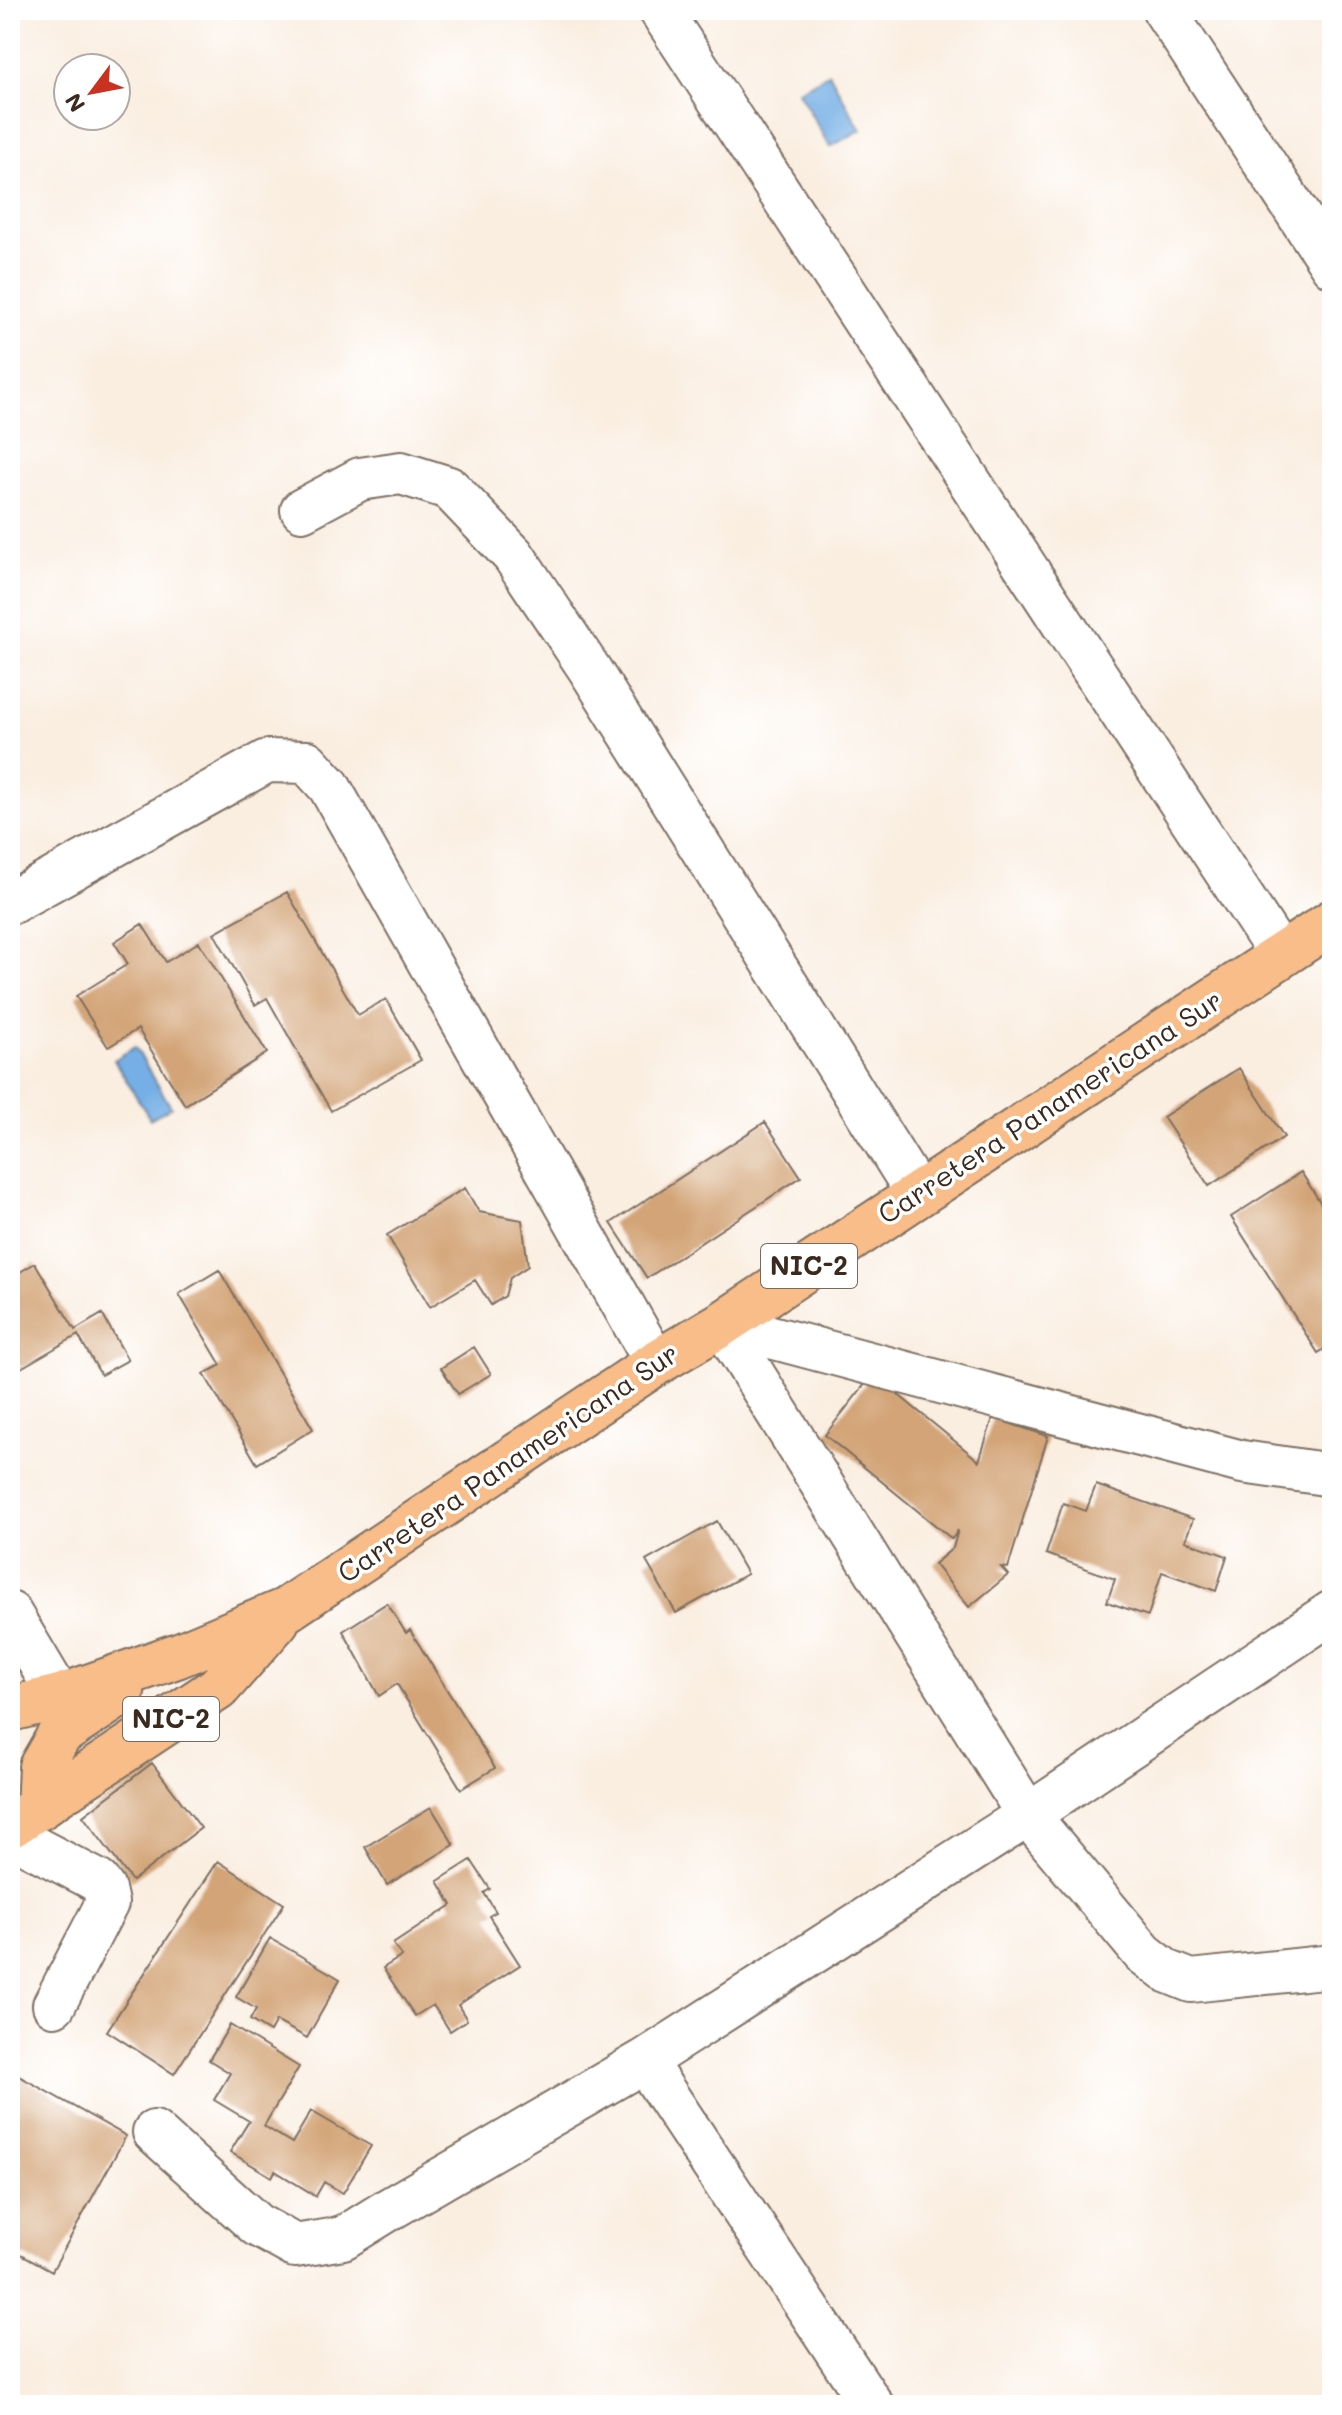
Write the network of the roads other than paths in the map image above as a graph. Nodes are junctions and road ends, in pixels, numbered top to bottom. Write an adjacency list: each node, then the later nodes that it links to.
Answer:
1 (660, 10): 7 (street)
2 (1164, 10): 3 (street)
3 (1332, 266)
4 (302, 510): 8 (street)
5 (10, 903): 10 (street)
6 (1332, 922): 7 (highway, Carretera Panamericana Sur / NIC-2)
7 (1281, 956): 8 (highway, Carretera Panamericana Sur / NIC-2)
8 (917, 1193): 9 (highway, Carretera Panamericana Sur / NIC-2)
9 (722, 1324): 10 (highway, Carretera Panamericana Sur / NIC-2); 11 (street); 19 (street)
10 (656, 1363): 12 (highway, Carretera Panamericana Sur / NIC-2)
11 (1332, 1475)
12 (286, 1610): 15 (highway, Carretera Panamericana Sur / NIC-2); 20 (highway, Carretera Panamericana Sur / NIC-2)
13 (1332, 1612): 19 (street)
14 (10, 1613): 16 (street)
15 (179, 1655): 16 (highway, Carretera Panamericana Sur / NIC-2); 20 (highway)
16 (60, 1697): 17 (highway, Carretera Panamericana Sur / NIC-2)
17 (10, 1709)
18 (10, 1731): 20 (highway)
19 (1028, 1815): 21 (street); 23 (street)
20 (19, 1832): 22 (street)
21 (1332, 1966)
22 (54, 2005)
23 (644, 2061): 24 (street); 25 (street)
24 (154, 2132)
25 (872, 2405)

